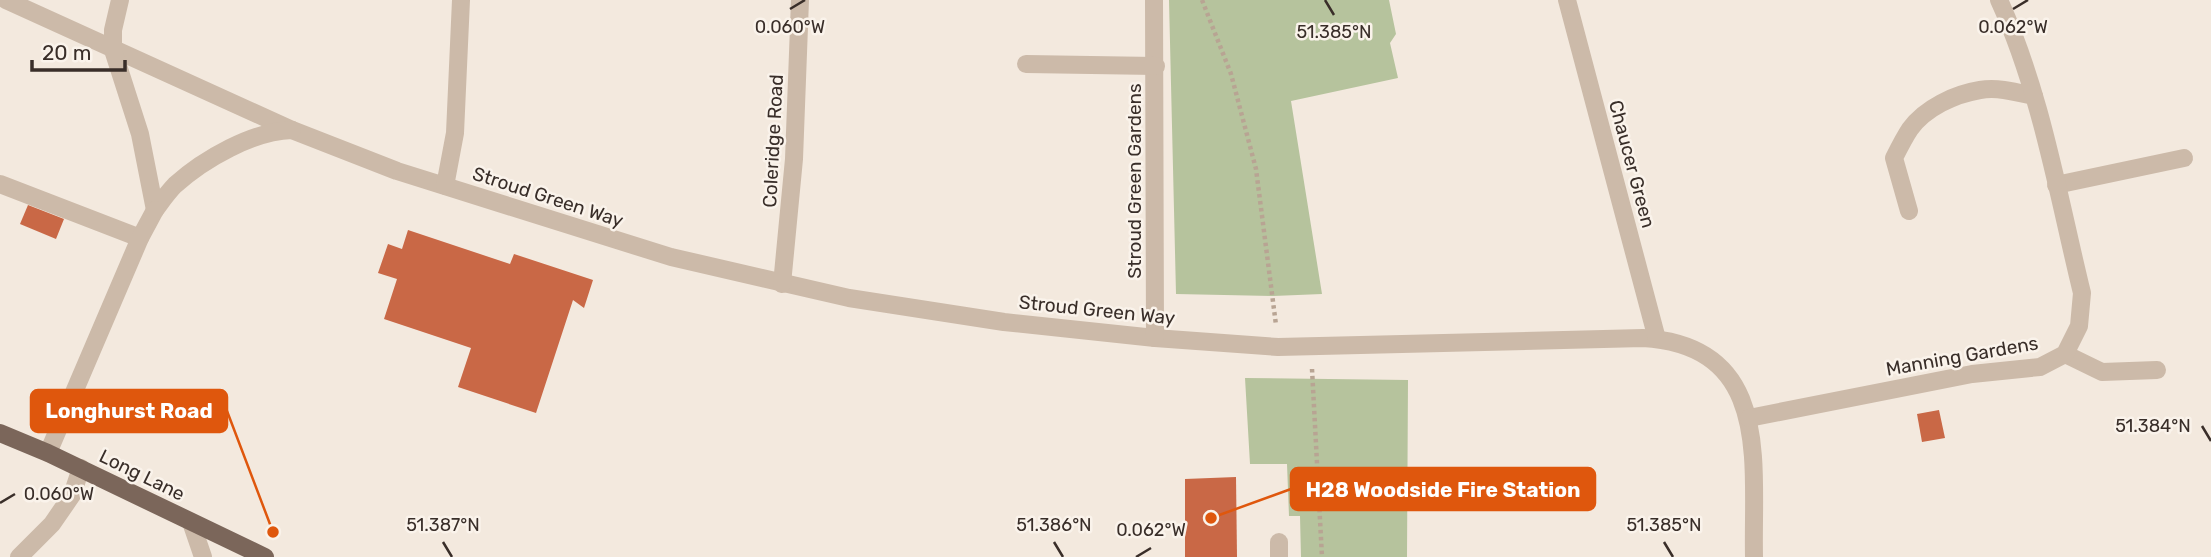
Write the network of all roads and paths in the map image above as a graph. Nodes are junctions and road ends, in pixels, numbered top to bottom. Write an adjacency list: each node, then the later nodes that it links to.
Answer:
1 (6, 0): 9 (street, Stroud Green Way)
2 (120, 0): 9 (street)
3 (461, 0): 17 (street)
4 (800, 0): 21 (street, Coleridge Road)
5 (1154, 0): 11 (street, Stroud Green Gardens)
6 (1202, 0): 25 (path)
7 (1567, 0): 23 (street, Chaucer Green)
8 (1999, 0): 12 (street, Manning Gardens)
9 (113, 50): 13 (street, Stroud Green Way); 18 (street)
10 (1026, 64): 11 (street, Stroud Green Gardens)
11 (1156, 66): 22 (street, Stroud Green Gardens)
12 (2034, 96): 16 (street, Manning Gardens); 19 (street)
13 (292, 130): 17 (street, Stroud Green Way); 18 (street)
14 (2184, 158): 16 (street)
15 (0, 184): 20 (street)
16 (2056, 185): 26 (street, Manning Gardens)
17 (445, 186): 21 (street, Stroud Green Way)
18 (155, 211): 20 (street)
19 (1909, 211)
20 (140, 238): 30 (street)
21 (782, 284): 22 (street, Stroud Green Way)
22 (1155, 338): 25 (street, Stroud Green Way)
23 (1657, 339): 24 (street, Stroud Green Way); 28 (street, Stroud Green Way)
24 (1310, 346): 25 (street, Stroud Green Way); 36 (path)
25 (1278, 347)
26 (2065, 354): 27 (street); 28 (street, Manning Gardens)
27 (2157, 370)
28 (1749, 418): 37 (street, Stroud Green Way)
29 (0, 433): 30 (main road, Long Lane)
30 (48, 453): 31 (main road, Long Lane)
31 (81, 468): 32 (main road, Long Lane); 33 (street)
32 (191, 522): 34 (street); 35 (main road, Long Lane)
33 (19, 557)
34 (203, 557)
35 (265, 557)
36 (1322, 557)
37 (1755, 557)

